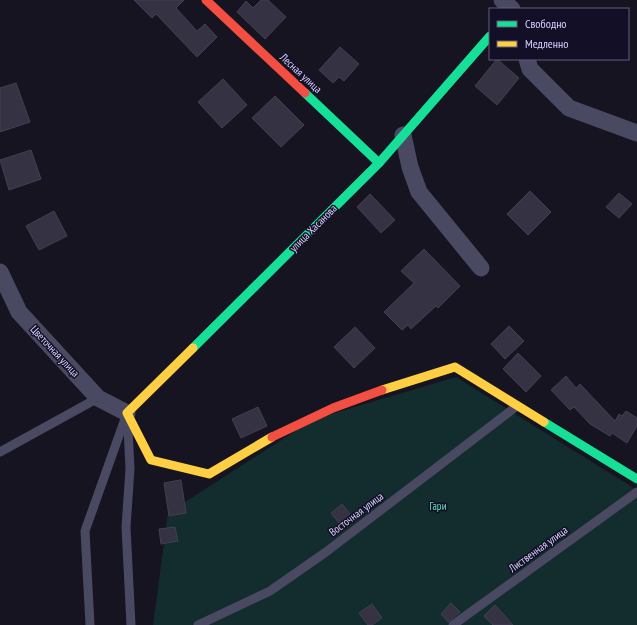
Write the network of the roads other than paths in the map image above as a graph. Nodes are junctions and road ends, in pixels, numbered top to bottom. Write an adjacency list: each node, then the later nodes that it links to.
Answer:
1 (206, 0): 8 (street, Лесная улица)
2 (502, 0): 3 (street)
3 (511, 8)
4 (489, 37): 7 (street, улица Хасанова)
5 (527, 60): 6 (street)
6 (637, 133)
7 (403, 135): 8 (street, улица Хасанова); 9 (street)
8 (379, 163): 13 (street, улица Хасанова)
9 (481, 268)
10 (0, 272): 11 (street, Цветочная улица)
11 (98, 398): 13 (street, Цветочная улица); 14 (lane)
12 (518, 405): 13 (street); 15 (street); 19 (lane, Восточная улица)
13 (127, 412): 17 (lane); 18 (lane)
14 (0, 452)
15 (637, 479)
16 (637, 492): 20 (lane, Лиственная улица)
17 (90, 625)
18 (131, 625)
19 (198, 625)
20 (453, 625)

